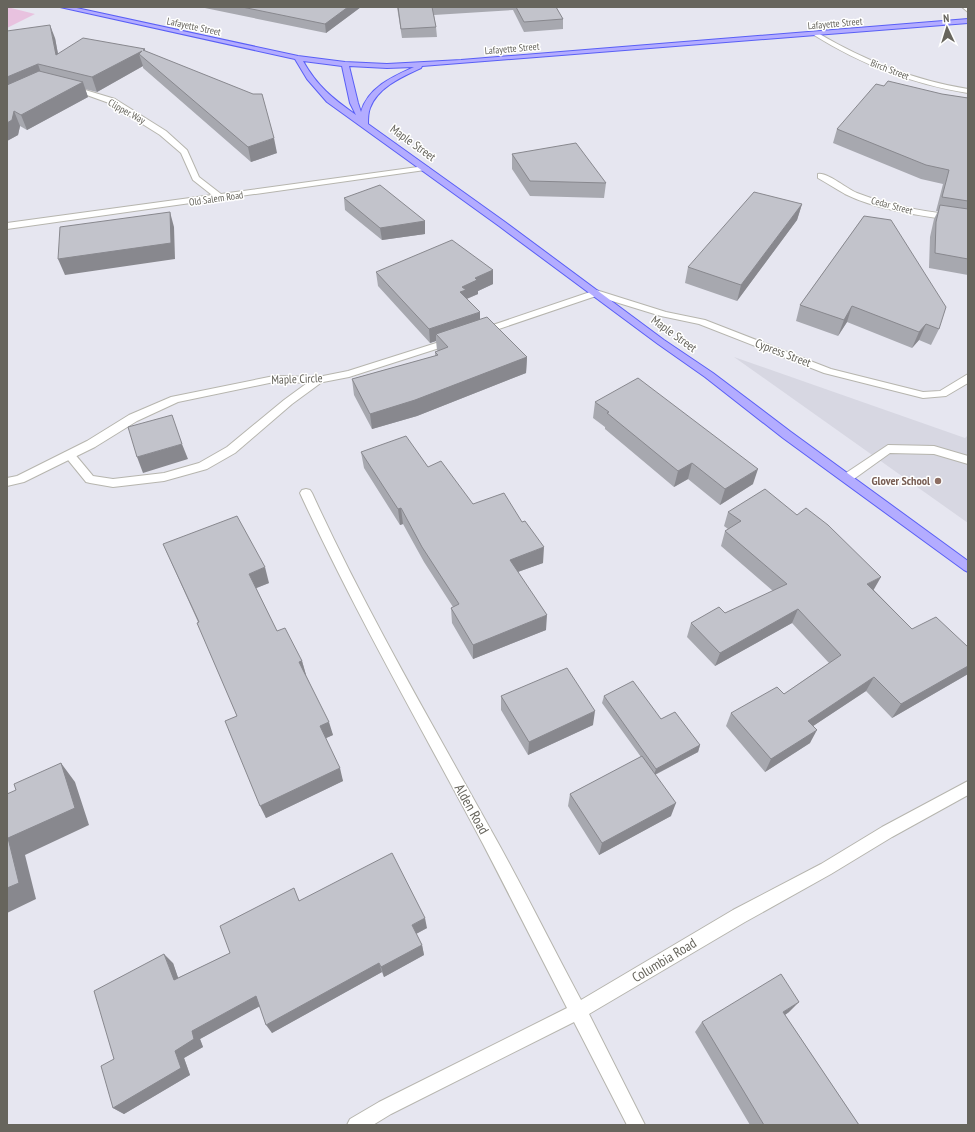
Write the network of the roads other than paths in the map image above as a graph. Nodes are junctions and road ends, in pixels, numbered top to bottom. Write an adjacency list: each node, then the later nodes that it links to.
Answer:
1 (63, 7): 6 (main road, Lafayette Street)
2 (965, 7): 3 (street)
3 (968, 10)
4 (968, 21): 5 (main road, Lafayette Street)
5 (816, 34): 8 (main road, Lafayette Street); 10 (street, Birch Street)
6 (298, 58): 7 (main road, Lafayette Street); 11 (main road, Maple Street)
7 (345, 64): 8 (main road, Lafayette Street); 11 (main road, Maple Street)
8 (426, 64): 11 (main road)
9 (62, 86): 14 (street, Clipper Way)
10 (968, 91)
11 (364, 124): 12 (main road, Maple Street)
12 (425, 168): 14 (street, Old Salem Road); 17 (main road, Maple Street)
13 (821, 176): 15 (street, Cedar Street)
14 (220, 197): 16 (street, Old Salem Road)
15 (968, 220)
16 (7, 226)
17 (596, 293): 18 (street, Cypress Street); 19 (street, Maple Circle); 22 (main road, Maple Street)
18 (968, 377)
19 (318, 380): 20 (street, Maple Circle); 20 (street)
20 (69, 455): 23 (street, Maple Circle)
21 (968, 460): 22 (street)
22 (847, 478): 25 (main road, Maple Street)
23 (7, 482)
24 (306, 493): 27 (street, Alden Road)
25 (968, 567)
26 (968, 788): 27 (street, Columbia Road)
27 (578, 1011): 28 (street, Columbia Road); 29 (street, Alden Road)
28 (356, 1125)
29 (636, 1125)

